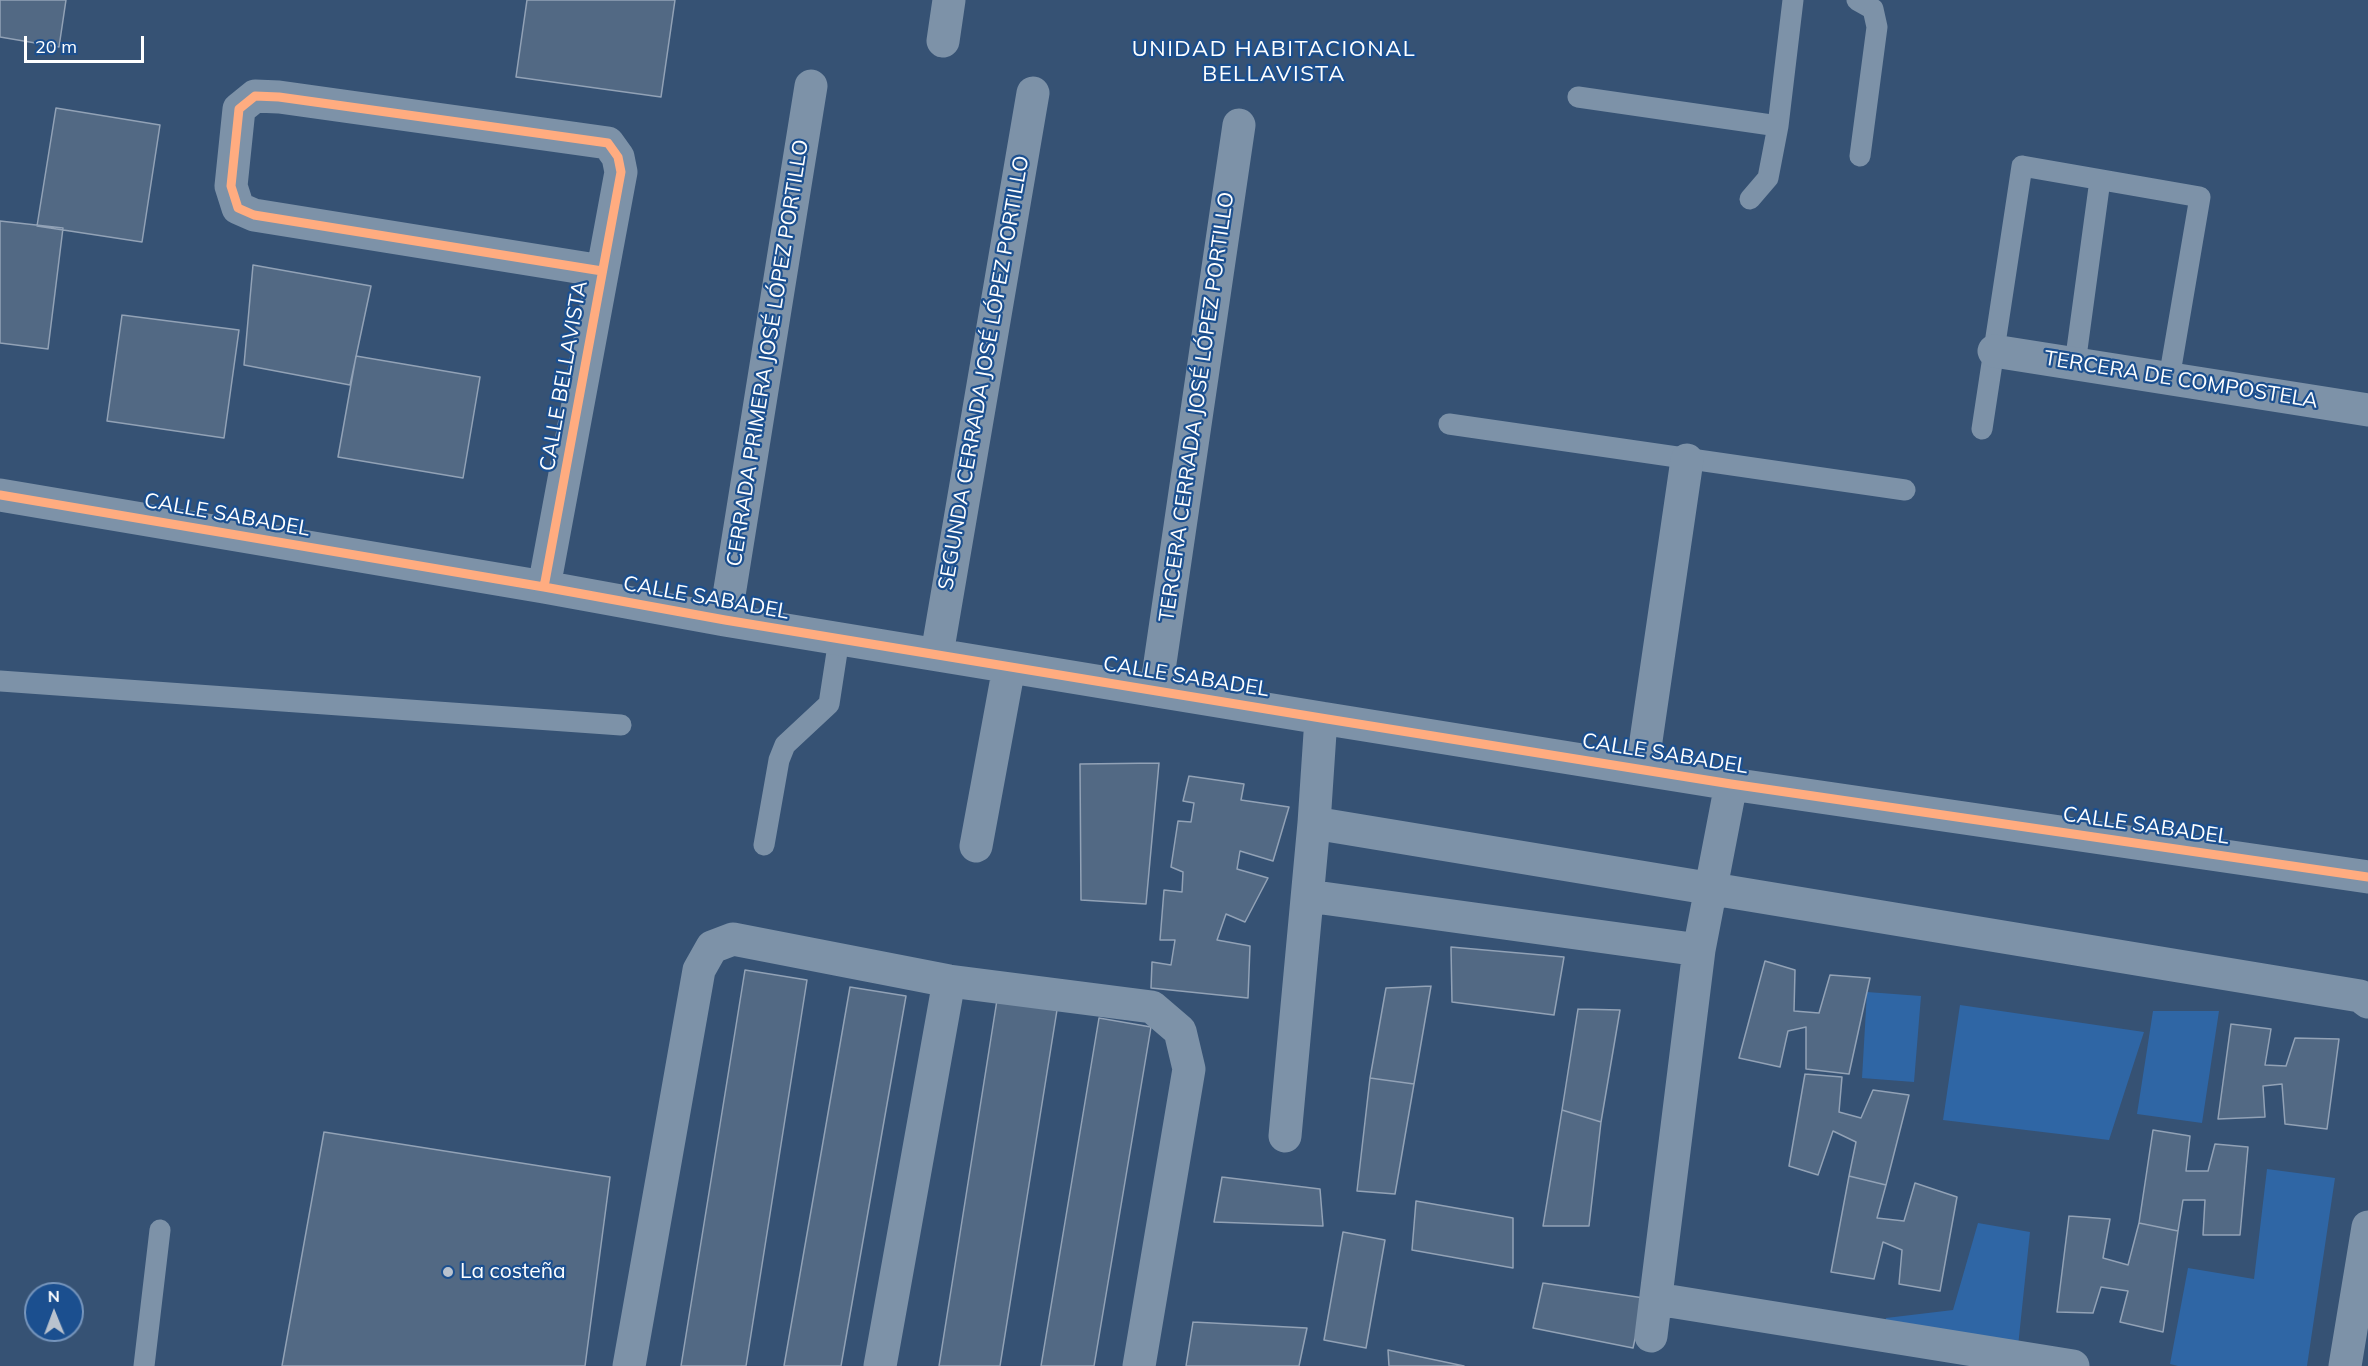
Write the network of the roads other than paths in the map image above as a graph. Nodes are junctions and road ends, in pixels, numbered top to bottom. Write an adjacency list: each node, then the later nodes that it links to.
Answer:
1 (949, 0): 4 (street)
2 (1794, 0): 9 (lane)
3 (1857, 0): 10 (lane)
4 (943, 41)
5 (811, 86): 24 (street, CERRADA PRIMERA JOSÉ LÓPEZ PORTILLO)
6 (1033, 93): 26 (street, SEGUNDA CERRADA JOSÉ LÓPEZ PORTILLO)
7 (1578, 97): 9 (lane)
8 (1239, 125): 29 (street, TERCERA CERRADA JOSÉ LÓPEZ PORTILLO)
9 (1778, 126): 12 (lane)
10 (1860, 156)
11 (2100, 180): 14 (lane); 15 (lane); 16 (lane)
12 (1750, 199)
13 (602, 271): 13 (street, CALLE BELLAVISTA); 23 (street, CALLE BELLAVISTA)
14 (1994, 351): 15 (street, TERCERA DE COMPOSTELA); 19 (lane)
15 (2075, 364): 16 (street, TERCERA DE COMPOSTELA)
16 (2169, 379): 17 (street, TERCERA DE COMPOSTELA)
17 (2368, 410)
18 (1449, 423): 20 (lane)
19 (1982, 429)
20 (1688, 460): 21 (lane); 32 (street)
21 (1905, 490)
22 (0, 495): 23 (street, CALLE SABADEL)
23 (544, 587): 24 (street, CALLE SABADEL)
24 (725, 620): 25 (street, CALLE SABADEL)
25 (839, 639): 26 (street, CALLE SABADEL); 35 (lane)
26 (937, 654): 27 (street, CALLE SABADEL)
27 (1009, 667): 29 (street, CALLE SABADEL); 36 (street)
28 (0, 681): 31 (lane)
29 (1156, 690): 30 (street, CALLE SABADEL)
30 (1321, 718): 32 (street, CALLE SABADEL); 34 (street)
31 (621, 725)
32 (1642, 768): 33 (street, CALLE SABADEL)
33 (1731, 784): 37 (street, CALLE SABADEL); 38 (street)
34 (1314, 823): 38 (street); 39 (street)
35 (764, 845)
36 (976, 846)
37 (2368, 877)
38 (1709, 888): 40 (street); 42 (street)
39 (1308, 896): 40 (street); 43 (street)
40 (1699, 950): 46 (street)
41 (949, 981): 49 (street); 50 (street); 51 (street)
42 (2368, 1002)
43 (1285, 1136)
44 (2368, 1227): 53 (street)
45 (160, 1230): 48 (lane)
46 (1657, 1299): 47 (street); 52 (street)
47 (1651, 1336)
48 (144, 1366)
49 (629, 1366)
50 (880, 1366)
51 (1139, 1366)
52 (2073, 1366)
53 (2346, 1366)

